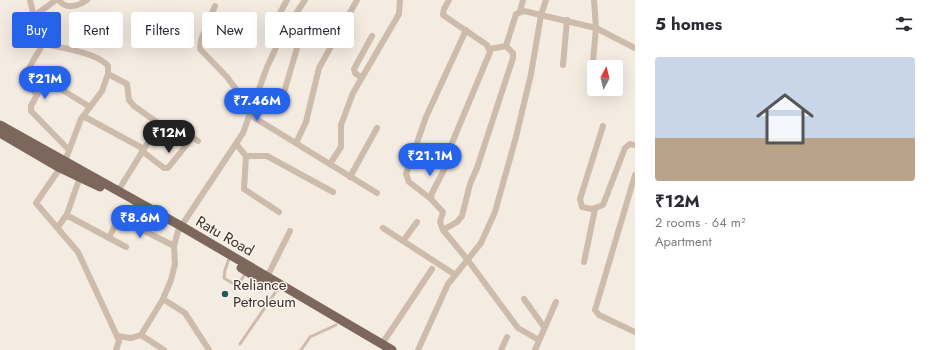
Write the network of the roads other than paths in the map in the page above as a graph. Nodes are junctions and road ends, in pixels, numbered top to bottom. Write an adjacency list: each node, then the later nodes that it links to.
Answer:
1 (30, 0): 15 (street)
2 (56, 0): 16 (street)
3 (59, 0): 4 (street)
4 (87, 0)
5 (287, 0): 17 (street)
6 (305, 0): 18 (street)
7 (357, 0): 48 (street)
8 (400, 0): 34 (street)
9 (449, 0): 22 (street)
10 (523, 0): 14 (street)
11 (546, 0): 19 (street)
12 (594, 0): 21 (street)
13 (215, 6): 39 (street)
14 (520, 11): 19 (street); 24 (street)
15 (33, 12)
16 (40, 12)
17 (281, 12)
18 (297, 12)
19 (541, 15): 20 (street); 77 (street)
20 (567, 20): 21 (street); 32 (street)
21 (596, 28): 29 (street); 31 (street)
22 (466, 30): 30 (street); 62 (street)
23 (372, 36): 34 (street)
24 (506, 46): 30 (street); 70 (street)
25 (41, 48): 37 (street)
26 (61, 48): 33 (street)
27 (276, 48): 39 (street)
28 (297, 48): 38 (street)
29 (635, 48)
30 (490, 49): 62 (street)
31 (593, 60)
32 (563, 65)
33 (108, 74): 40 (street); 43 (street)
34 (362, 78): 55 (street)
35 (45, 85): 37 (street)
36 (64, 91): 40 (street)
37 (37, 95): 51 (street)
38 (282, 99)
39 (254, 104): 41 (street)
40 (90, 107): 42 (street)
41 (250, 115): 48 (street); 49 (street)
42 (83, 116): 51 (street); 52 (street)
43 (160, 123): 52 (street); 52 (street)
44 (0, 125): 54 (main road, Ratu Road)
45 (603, 126): 63 (street)
46 (377, 128): 58 (street)
47 (0, 134): 54 (main road, Ratu Road)
48 (296, 143): 55 (street)
49 (236, 144): 53 (street); 69 (street)
50 (635, 145): 63 (street)
51 (69, 150): 54 (street)
52 (143, 150): 59 (street)
53 (246, 156): 60 (street); 64 (street)
54 (63, 164): 57 (main road, Ratu Road); 59 (main road, Ratu Road); 67 (street)
55 (330, 164): 58 (street)
56 (635, 175): 89 (street)
57 (80, 177): 65 (street); 69 (main road, Ratu Road)
58 (350, 177): 61 (street)
59 (118, 191): 69 (main road, Ratu Road)
60 (333, 192)
61 (377, 194)
62 (431, 199): 70 (street)
63 (595, 209): 78 (street)
64 (279, 212)
65 (66, 216): 67 (street); 72 (street)
66 (417, 222): 73 (street)
67 (58, 227): 91 (street)
68 (383, 228): 73 (street)
69 (180, 229): 74 (street); 76 (main road, Ratu Road)
70 (443, 230): 77 (street)
71 (290, 231): 82 (street)
72 (109, 238): 74 (street); 75 (street)
73 (403, 241): 81 (street)
74 (174, 246): 84 (street)
75 (126, 247)
76 (229, 257): 79 (main road, Ratu Road); 79 (lane)
77 (467, 259): 81 (street); 93 (street)
78 (584, 262)
79 (249, 269): 82 (main road, Ratu Road); 83 (main road, Ratu Road)
80 (432, 269): 95 (street)
81 (454, 274): 101 (street)
82 (267, 277): 95 (main road, Ratu Road)
83 (277, 290): 87 (main road, Ratu Road); 94 (lane)
84 (163, 299): 90 (street); 98 (street)
85 (524, 300): 88 (street)
86 (556, 302): 88 (street)
87 (336, 325): 95 (main road, Ratu Road); 99 (lane)
88 (544, 327): 93 (street)
89 (635, 332)
90 (141, 335): 91 (street); 97 (street)
91 (117, 336): 96 (street)
92 (507, 337): 102 (street)
93 (539, 340): 103 (street)
94 (240, 344)
95 (381, 347): 100 (main road, Ratu Road)
96 (116, 350)
97 (164, 350)
98 (208, 350)
99 (301, 350)
100 (392, 350)
101 (418, 350)
102 (501, 350)
103 (535, 350)

